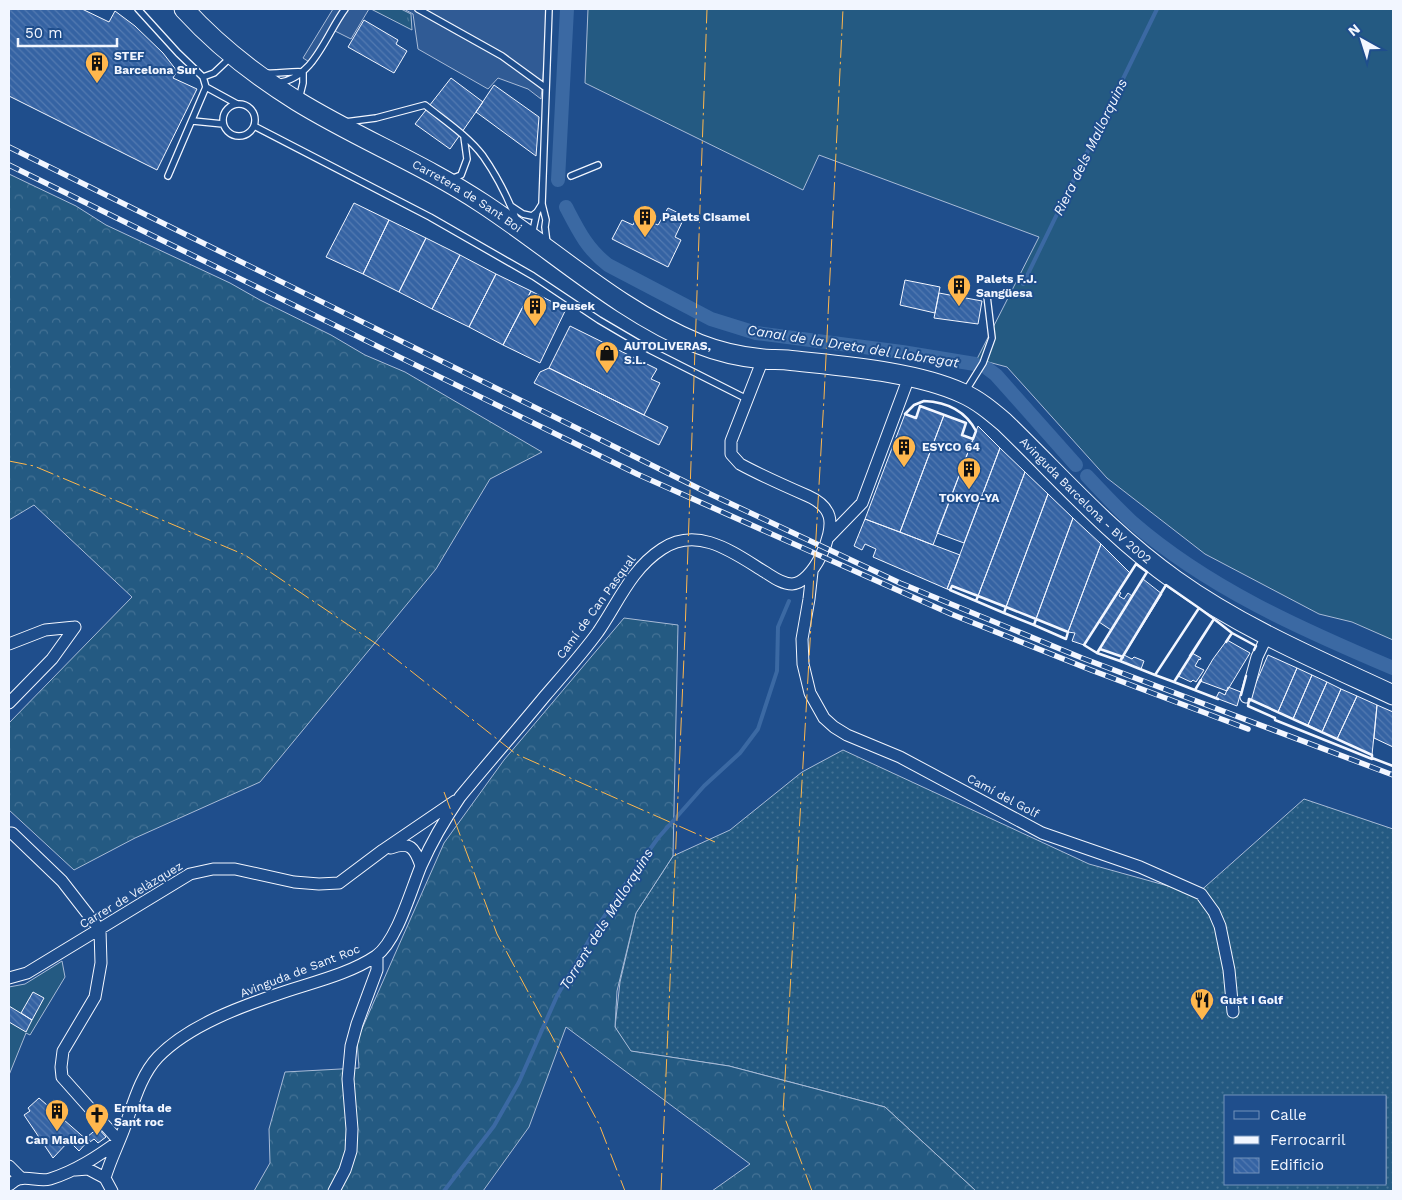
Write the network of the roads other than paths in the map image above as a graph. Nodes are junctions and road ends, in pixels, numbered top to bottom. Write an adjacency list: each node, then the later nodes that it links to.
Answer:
1 (138, 9): 9 (lane)
2 (184, 9): 6 (main road, Carretera de Sant Boi)
3 (345, 9): 8 (lane)
4 (418, 9): 12 (lane)
5 (549, 9): 12 (lane)
6 (232, 56): 7 (main road, Carretera de Sant Boi); 9 (lane)
7 (252, 71): 8 (lane); 10 (main road, Carretera de Sant Boi)
8 (303, 72): 10 (lane); 13 (lane)
9 (203, 77): 11 (lane)
10 (270, 83): 13 (main road, Carretera de Sant Boi)
11 (206, 87): 14 (lane); 15 (lane)
12 (546, 88): 24 (lane)
13 (298, 102): 16 (main road, Carretera de Sant Boi)
14 (237, 104): 17 (lane); 18 (lane)
15 (192, 121): 17 (lane); 21 (lane)
16 (337, 123): 19 (lane); 23 (main road, Carretera de Sant Boi)
17 (224, 124): 18 (lane)
18 (254, 126): 33 (lane)
19 (464, 137): 23 (lane); 25 (lane)
20 (598, 165): 22 (lane)
21 (168, 176)
22 (571, 176)
23 (447, 182): 27 (main road, Carretera de Sant Boi)
24 (542, 204): 26 (lane); 28 (lane)
25 (512, 206): 26 (lane); 27 (lane)
26 (537, 212): 27 (lane)
27 (526, 233): 28 (main road, Carretera de Sant Boi)
28 (548, 248): 30 (main road, Carretera de Sant Boi)
29 (987, 296): 32 (lane)
30 (763, 359): 31 (main road, Avinguda Barcelona - BV 2002); 33 (street)
31 (909, 377): 32 (main road, Avinguda Barcelona - BV 2002); 34 (street)
32 (964, 394): 36 (main road, Avinguda Barcelona - BV 2002)
33 (747, 400): 34 (street)
34 (827, 540): 35 (street)
35 (812, 572): 41 (street, Camí de Can Pasqual); 48 (street, Camí del Golf)
36 (1267, 636): 38 (main road, Avinguda Barcelona - BV 2002); 39 (street)
37 (9, 644): 40 (street)
38 (1393, 695)
39 (1246, 697)
40 (9, 703)
41 (460, 797): 43 (street, Carrer de Velàzquez); 44 (street, Avinguda de Sant Roc)
42 (9, 833): 45 (street)
43 (383, 850): 44 (street, Carrer de Velàzquez); 45 (street, Carrer de Velàzquez)
44 (421, 866): 46 (street, Avinguda de Sant Roc)
45 (100, 930): 47 (street, Carrer de Velàzquez); 49 (street)
46 (377, 955): 49 (street, Avinguda de Sant Roc); 56 (street)
47 (9, 978)
48 (1233, 1012)
49 (119, 1140): 51 (street); 53 (street, Avinguda de Sant Roc)
50 (9, 1166): 52 (street)
51 (68, 1171): 52 (street); 53 (street)
52 (20, 1178): 54 (street)
53 (105, 1178): 55 (street)
54 (9, 1185)
55 (112, 1191)
56 (334, 1191)

